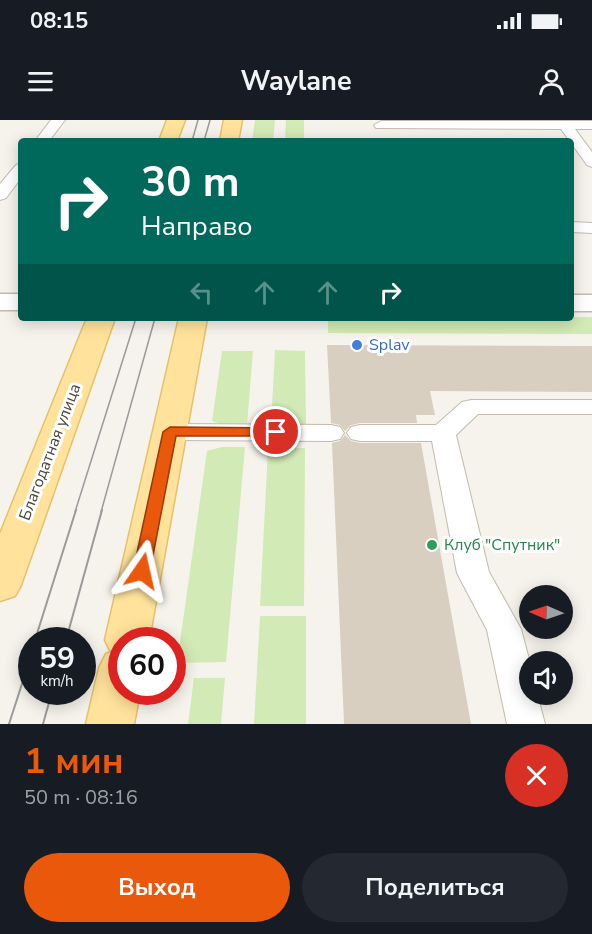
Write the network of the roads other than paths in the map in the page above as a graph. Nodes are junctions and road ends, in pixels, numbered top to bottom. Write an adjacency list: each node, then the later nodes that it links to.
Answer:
1 (58, 120): 8 (lane)
2 (176, 120): 9 (main road)
3 (233, 120): 10 (main road)
4 (380, 122): 5 (lane); 11 (lane)
5 (467, 122): 6 (lane)
6 (565, 125): 7 (lane); 12 (lane)
7 (592, 125)
8 (44, 138)
9 (169, 138)
10 (230, 138)
11 (383, 138)
12 (590, 155)
13 (18, 173): 14 (lane)
14 (0, 195)
15 (574, 227): 16 (lane)
16 (592, 228)
17 (0, 302): 18 (street)
18 (18, 302)
19 (574, 303): 20 (street)
20 (592, 303)
21 (100, 321): 28 (main road, Благодатная улица)
22 (192, 321): 24 (main road)
23 (592, 408): 27 (lane)
24 (170, 432): 25 (lane); 29 (main road)
25 (331, 433)
26 (360, 433): 27 (lane)
27 (443, 433): 32 (lane)
28 (0, 585)
29 (130, 627)
30 (114, 705): 31 (main road)
31 (110, 724)
32 (526, 724)

